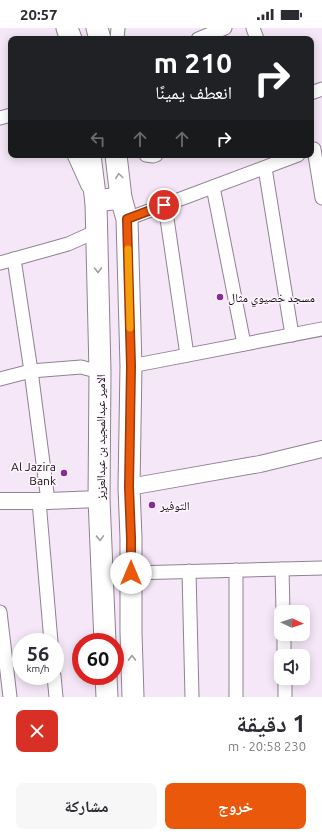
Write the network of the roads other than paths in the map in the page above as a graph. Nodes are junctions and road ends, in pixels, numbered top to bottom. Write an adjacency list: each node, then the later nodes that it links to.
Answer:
1 (225, 28): 2 (street)
2 (205, 36)
3 (316, 148): 11 (street)
4 (75, 158): 12 (street)
5 (90, 158): 12 (main road, الامير عبدالمجيد بن عبدالعزيز)
6 (116, 158): 10 (main road, one-way to 6)
7 (290, 158): 8 (street)
8 (265, 168): 9 (street); 19 (street)
9 (213, 186): 13 (street); 20 (street)
10 (122, 198): 12 (main road); 14 (main road)
11 (322, 198)
12 (96, 203): 15 (main road, الامير عبدالمجيد بن عبدالعزيز)
13 (164, 205): 14 (street); 21 (street)
14 (127, 219): 22 (main road)
15 (97, 231): 16 (street); 24 (main road, الامير عبدالمجيد بن عبدالعزيز, one-way to 24)
16 (14, 259): 17 (street); 23 (street)
17 (0, 262)
18 (322, 329): 19 (street)
19 (292, 335): 20 (street)
20 (244, 344): 21 (street)
21 (188, 355): 22 (street)
22 (131, 366): 27 (main road)
23 (31, 371): 24 (street); 25 (street); 30 (street)
24 (100, 372): 28 (main road, الامير عبدالمجيد بن عبدالعزيز)
25 (0, 378)
26 (322, 449): 27 (street)
27 (129, 487): 35 (main road)
28 (99, 499): 30 (street); 38 (main road, الامير عبدالمجيد بن عبدالعزيز, one-way to 38)
29 (0, 501): 30 (street)
30 (44, 501): 40 (street)
31 (322, 568): 32 (street)
32 (282, 569): 33 (street); 37 (street)
33 (236, 570): 34 (street); 50 (street)
34 (189, 571): 35 (street); 49 (street)
35 (131, 573): 36 (main road)
36 (131, 605): 38 (main road); 48 (main road, one-way to 36)
37 (283, 605)
38 (104, 606): 41 (main road, الامير عبدالمجيد بن عبدالعزيز)
39 (0, 612): 45 (street)
40 (51, 633)
41 (105, 633)
42 (55, 685): 46 (street)
43 (106, 685): 47 (main road)
44 (285, 685): 51 (street)
45 (10, 697)
46 (56, 697)
47 (107, 697)
48 (133, 697)
49 (192, 697)
50 (236, 697)
51 (286, 697)

